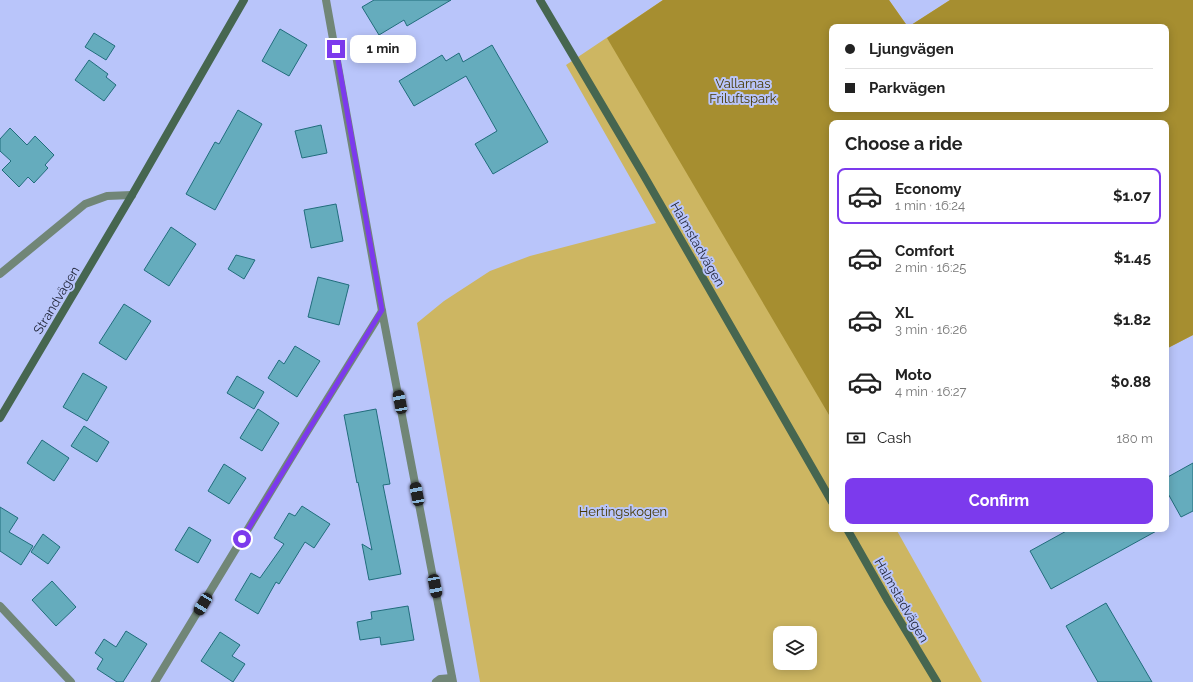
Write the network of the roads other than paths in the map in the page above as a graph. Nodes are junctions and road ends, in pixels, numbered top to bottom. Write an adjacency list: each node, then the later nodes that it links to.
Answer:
1 (244, 0): 4 (main road, Strandvägen)
2 (326, 0): 6 (street)
3 (540, 0): 8 (main road, Halmstadvägen)
4 (132, 194): 5 (street); 7 (main road, Strandvägen)
5 (0, 274)
6 (382, 310): 11 (street); 13 (street)
7 (0, 418)
8 (829, 497)
9 (849, 532): 15 (main road, Halmstadvägen)
10 (0, 606): 12 (street)
11 (453, 680): 14 (street)
12 (71, 682)
13 (155, 682)
14 (436, 682)
15 (937, 682)

